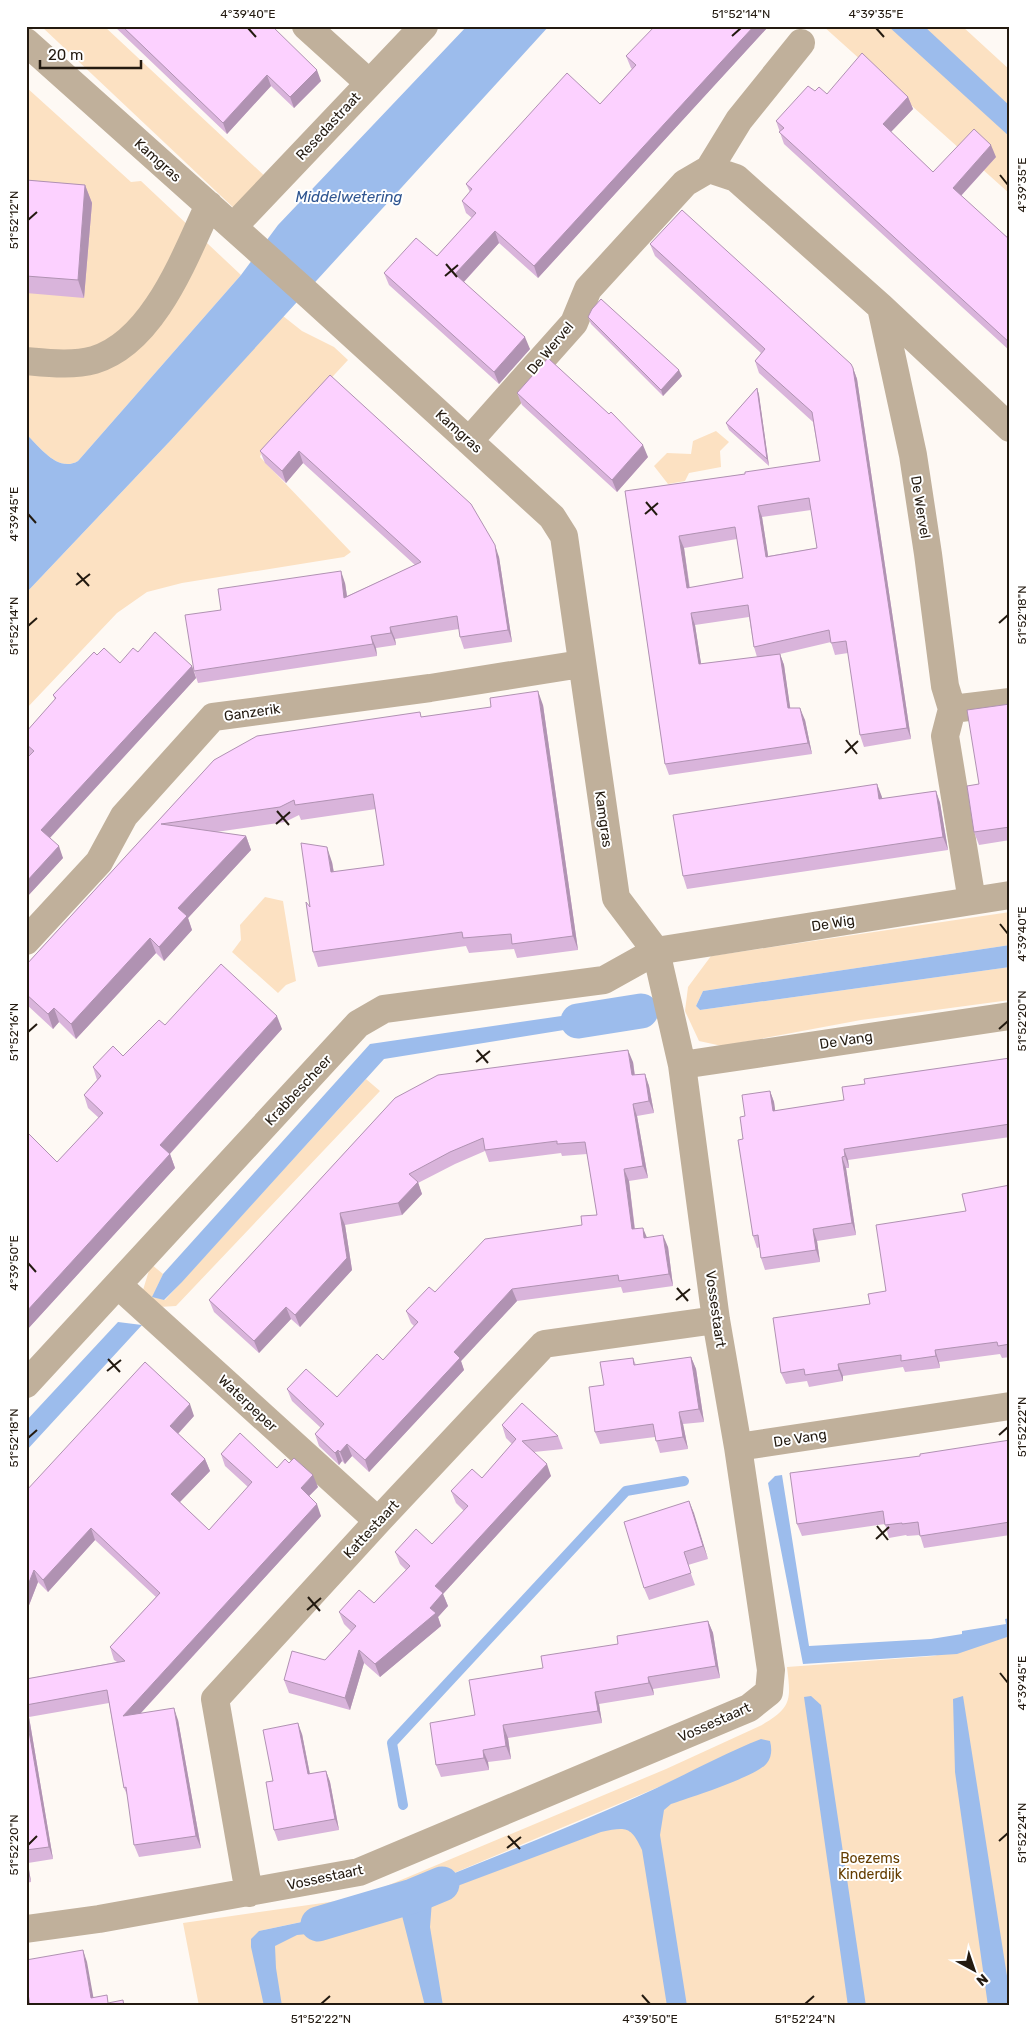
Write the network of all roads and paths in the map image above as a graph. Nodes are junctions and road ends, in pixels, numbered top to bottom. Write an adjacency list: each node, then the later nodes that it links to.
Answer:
1 (306, 26): 5 (street)
2 (424, 26): 5 (street, Resedastraat)
3 (26, 42): 7 (street, Kamgras)
4 (801, 43): 6 (street, De Wervel)
5 (369, 84): 8 (street, Resedastraat)
6 (709, 169): 9 (street); 12 (street, De Wervel)
7 (209, 205): 8 (street, Kamgras); 10 (street)
8 (243, 236): 12 (street, Kamgras)
9 (881, 307): 11 (street); 15 (street, De Wervel)
10 (26, 361)
11 (1010, 428)
12 (469, 441): 13 (street, Kamgras)
13 (581, 664): 18 (street, Ganzerik); 19 (street, Kamgras)
14 (1010, 702): 15 (street)
15 (952, 709): 17 (street)
16 (1010, 895): 17 (street, De Wig)
17 (972, 901): 19 (street, De Wig)
18 (26, 941)
19 (656, 951): 21 (street, Vossestaart); 22 (street, Krabbescheer)
20 (1010, 1016): 21 (street, De Vang)
21 (682, 1065): 23 (street, Vossestaart)
22 (118, 1285): 24 (street, Krabbescheer); 27 (street, Waterpeper)
23 (716, 1320): 26 (street, Vossestaart); 27 (street, Kattestaart)
24 (26, 1384)
25 (1010, 1406): 26 (street, De Vang)
26 (738, 1447): 28 (street, Vossestaart)
27 (378, 1521): 28 (street, Kattestaart)
28 (249, 1892): 29 (street, Vossestaart)
29 (26, 1929)

